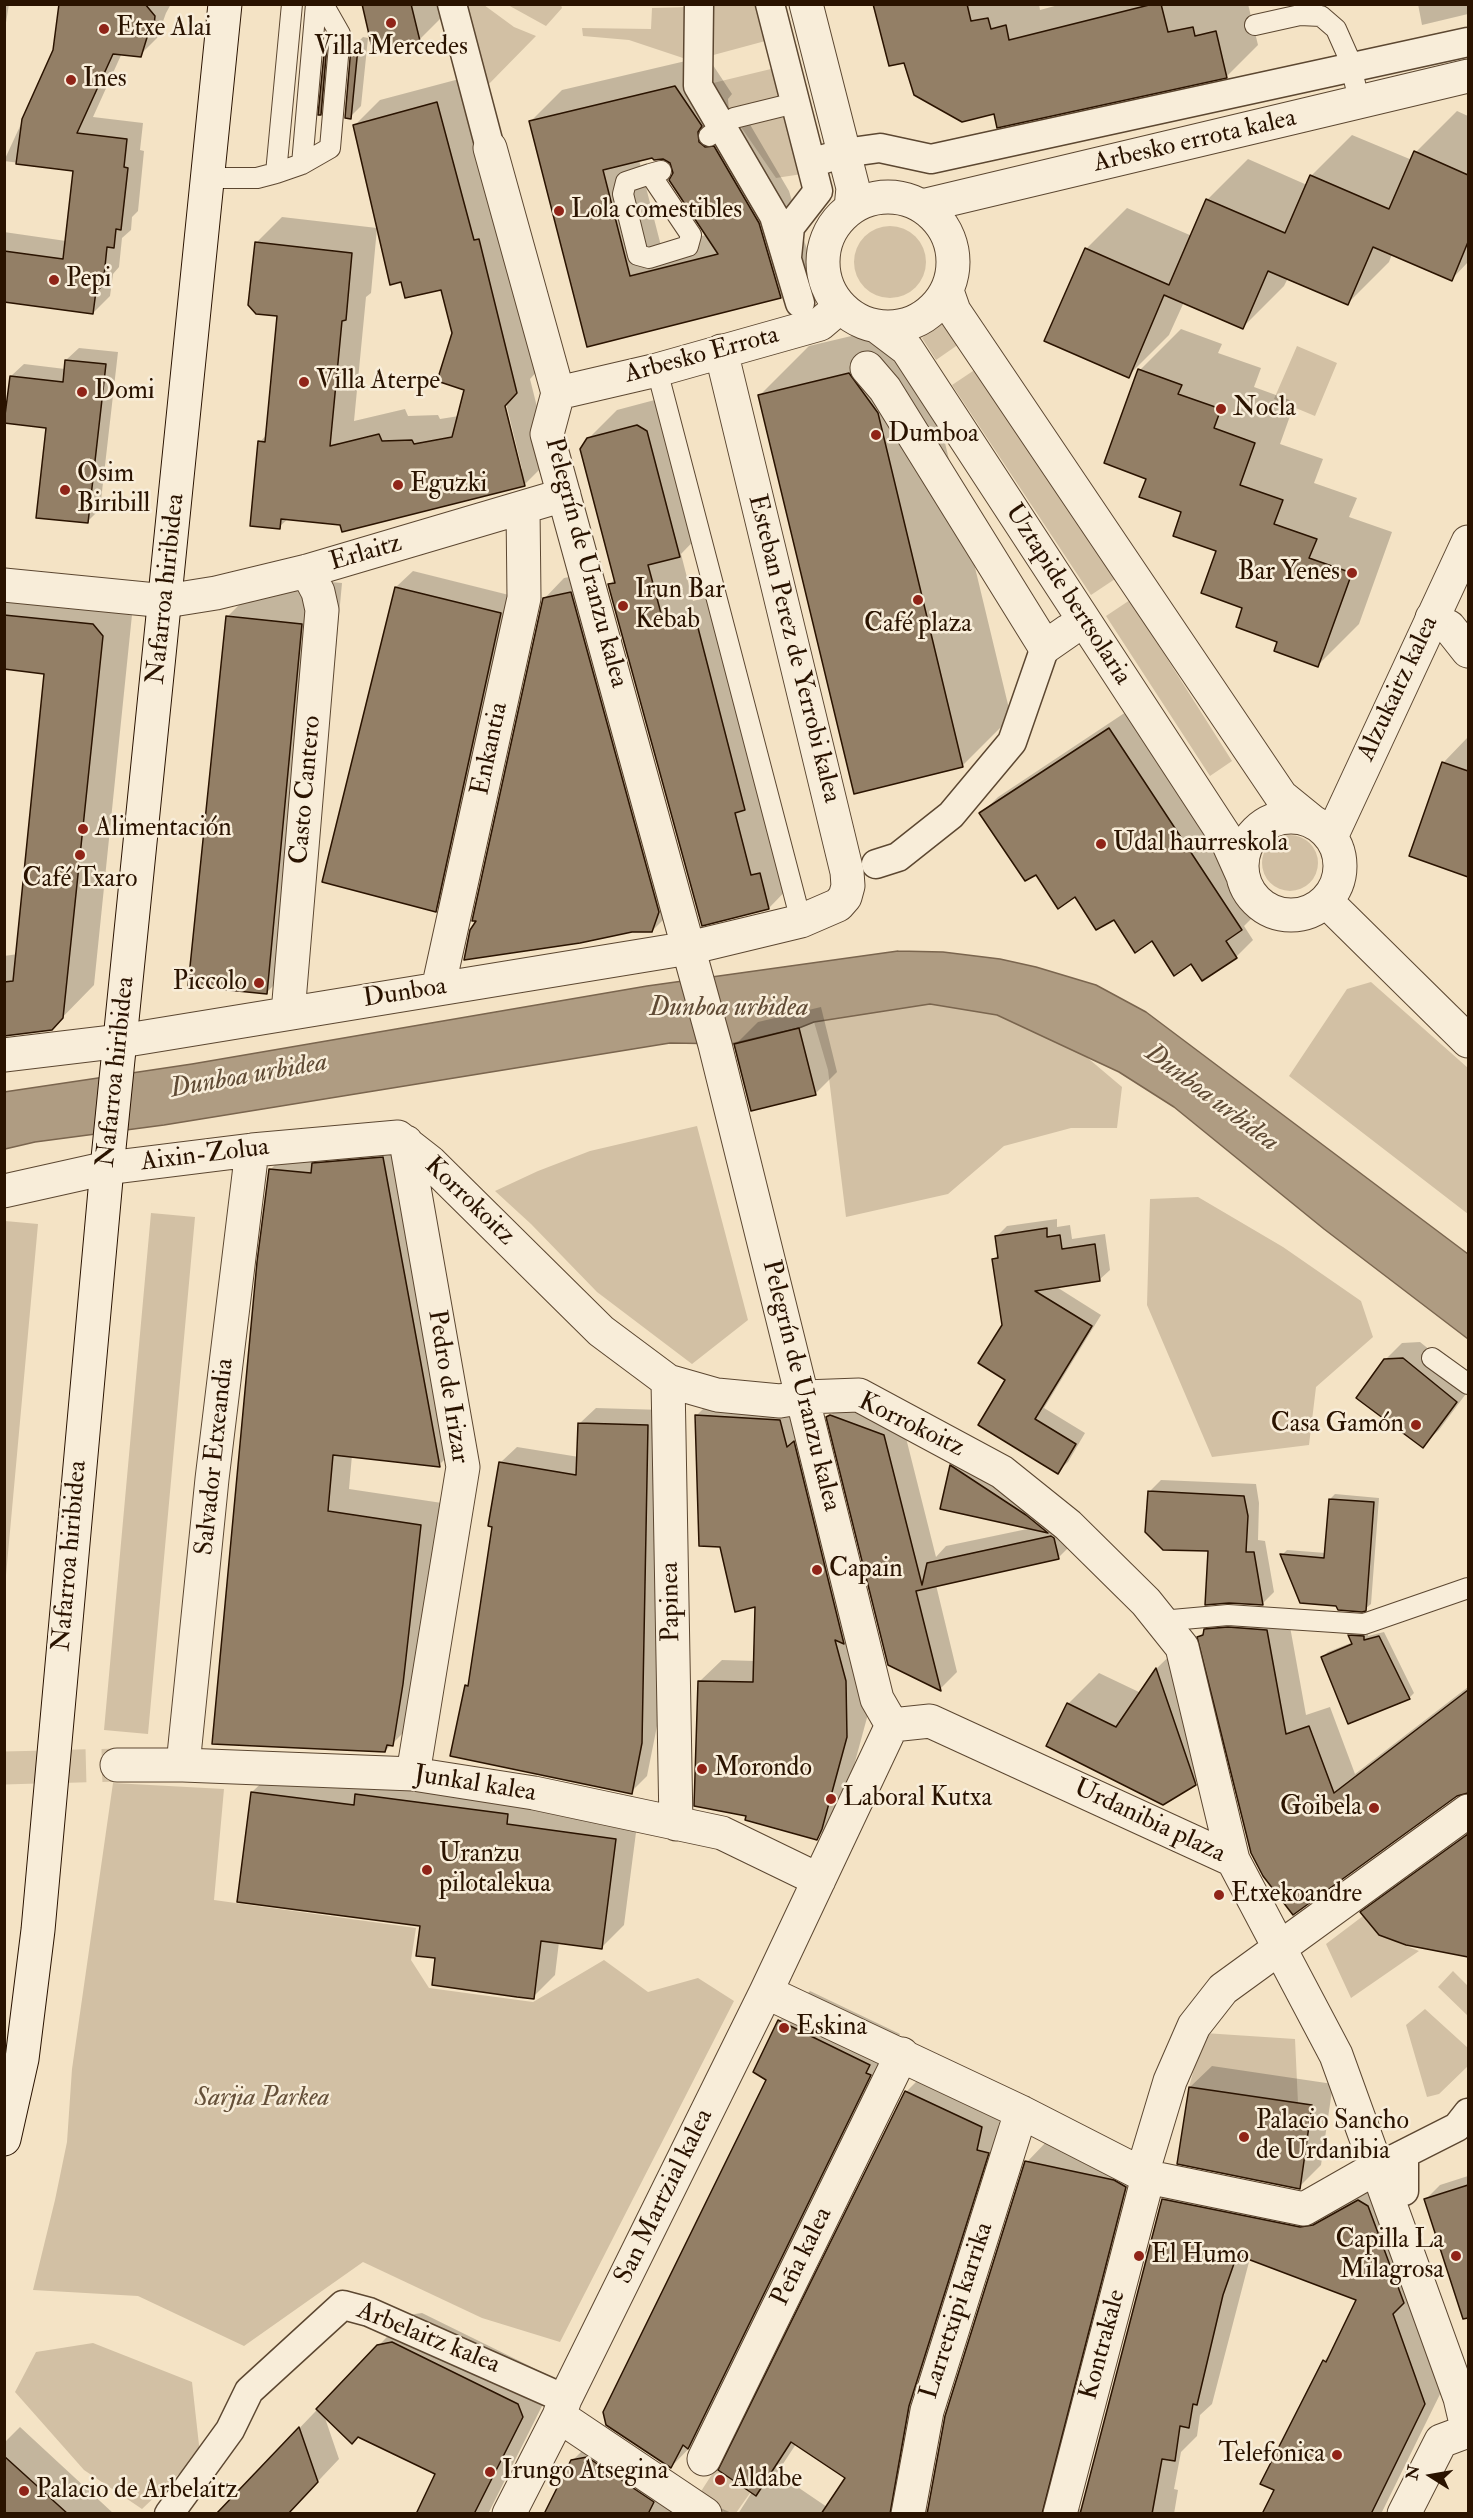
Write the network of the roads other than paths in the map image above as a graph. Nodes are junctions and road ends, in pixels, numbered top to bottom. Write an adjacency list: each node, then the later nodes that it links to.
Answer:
1 (225, 4): 21 (street, Nafarroa hiribidea)
2 (292, 4): 20 (lane)
3 (316, 4): 19 (lane)
4 (323, 4): 19 (lane)
5 (452, 4): 16 (street)
6 (699, 4): 24 (street)
7 (770, 4): 13 (street)
8 (806, 4): 17 (street)
9 (1255, 25): 11 (lane)
10 (1468, 42): 11 (street)
11 (1352, 69): 14 (lane); 17 (street)
12 (1468, 76): 14 (street, Arbesko errota kalea)
13 (795, 103): 15 (lane); 18 (street)
14 (1360, 103): 22 (street, Arbesko errota kalea)
15 (709, 136)
16 (490, 148): 32 (street)
17 (844, 153): 18 (street); 23 (street)
18 (811, 162): 24 (street)
19 (302, 164): 20 (lane)
20 (276, 173): 21 (lane)
21 (208, 178): 38 (street, Nafarroa hiribidea)
22 (922, 206): 23 (street); 25 (street)
23 (850, 208): 27 (street)
24 (787, 259): 26 (street)
25 (947, 291): 28 (street); 42 (street)
26 (800, 303)
27 (840, 307): 28 (street); 29 (street, Arbesko Errota)
28 (878, 327): 44 (street, Uztapide bertsolaria)
29 (721, 351): 31 (street, Arbesko Errota); 46 (street, Esteban Perez de Yerrobi kalea)
30 (867, 368): 40 (street)
31 (657, 370): 32 (street, Arbesko Errota); 46 (lane)
32 (558, 393): 33 (street, Pelegrín de Uranzu kalea)
33 (564, 495): 34 (street, Erlaitz); 47 (street, Pelegrín de Uranzu kalea)
34 (524, 508): 36 (street, Erlaitz); 48 (street, Enkantia)
35 (1468, 542): 39 (street, Alzukaitz kalea)
36 (307, 571): 38 (street, Erlaitz); 49 (street, Casto Cantero)
37 (4, 585): 38 (street, Erlaitz)
38 (166, 601): 50 (street, Nafarroa hiribidea)
39 (1432, 618): 41 (street); 42 (street, Alzukaitz kalea)
40 (1056, 639): 43 (street)
41 (1468, 651)
42 (1322, 830): 44 (street); 45 (street)
43 (876, 864)
44 (1242, 874): 45 (street)
45 (1326, 901): 51 (street)
46 (801, 921): 47 (street, Esteban Perez de Yerrobi kalea)
47 (692, 960): 48 (street, Dunboa); 60 (street, Pelegrín de Uranzu kalea)
48 (438, 989): 49 (street, Dunboa)
49 (288, 1013): 50 (street, Dunboa)
50 (121, 1041): 52 (street, Dunboa); 55 (street, Nafarroa hiribidea)
51 (1468, 1041)
52 (4, 1055)
53 (406, 1142): 54 (street, Aixin-Zolua); 58 (street, Korrokoitz); 66 (street, Pedro de Irizar)
54 (252, 1150): 55 (street, Aixin-Zolua); 65 (street, Salvador Etxeandia)
55 (107, 1168): 56 (street, Aixin-Zolua); 76 (street, Nafarroa hiribidea)
56 (4, 1191)
57 (1432, 1358): 59 (lane)
58 (668, 1380): 60 (street, Korrokoitz); 68 (street, Papinea)
59 (1468, 1384)
60 (804, 1397): 62 (street, Korrokoitz); 63 (street, Pelegrín de Uranzu kalea)
61 (1468, 1588): 62 (lane)
62 (1161, 1621): 69 (street, Korrokoitz)
63 (892, 1725): 69 (street, Urdanibia plaza); 70 (street)
64 (117, 1765): 65 (street, Junkal kalea)
65 (183, 1765): 66 (street, Junkal kalea)
66 (413, 1774): 68 (street, Junkal kalea)
67 (1468, 1811): 71 (street)
68 (676, 1824): 70 (street, Junkal kalea)
69 (1233, 1860): 71 (street, Urdanibia plaza)
70 (819, 1880): 72 (street, San Martzial kalea)
71 (1279, 1949): 77 (street, Urdanibia plaza); 78 (street)
72 (766, 1992): 73 (street); 81 (street, San Martzial kalea)
73 (902, 2055): 74 (street); 83 (street, Peña kalea)
74 (1021, 2112): 78 (street); 87 (street, Larretxipi karrika)
75 (1468, 2113): 77 (street)
76 (4, 2139)
77 (1390, 2161): 78 (street); 79 (street); 80 (street, Urdanibia plaza)
78 (1145, 2175): 88 (street, Kontrakale)
79 (1404, 2191)
80 (1464, 2397): 82 (street, Urdanibia plaza)
81 (562, 2408): 84 (street, Arbelaitz kalea); 85 (street, San Martzial kalea); 86 (street)
82 (1468, 2432): 89 (street)
83 (704, 2459)
84 (169, 2514)
85 (508, 2514)
86 (705, 2514)
87 (908, 2514)
88 (1060, 2514)
89 (1404, 2514)

